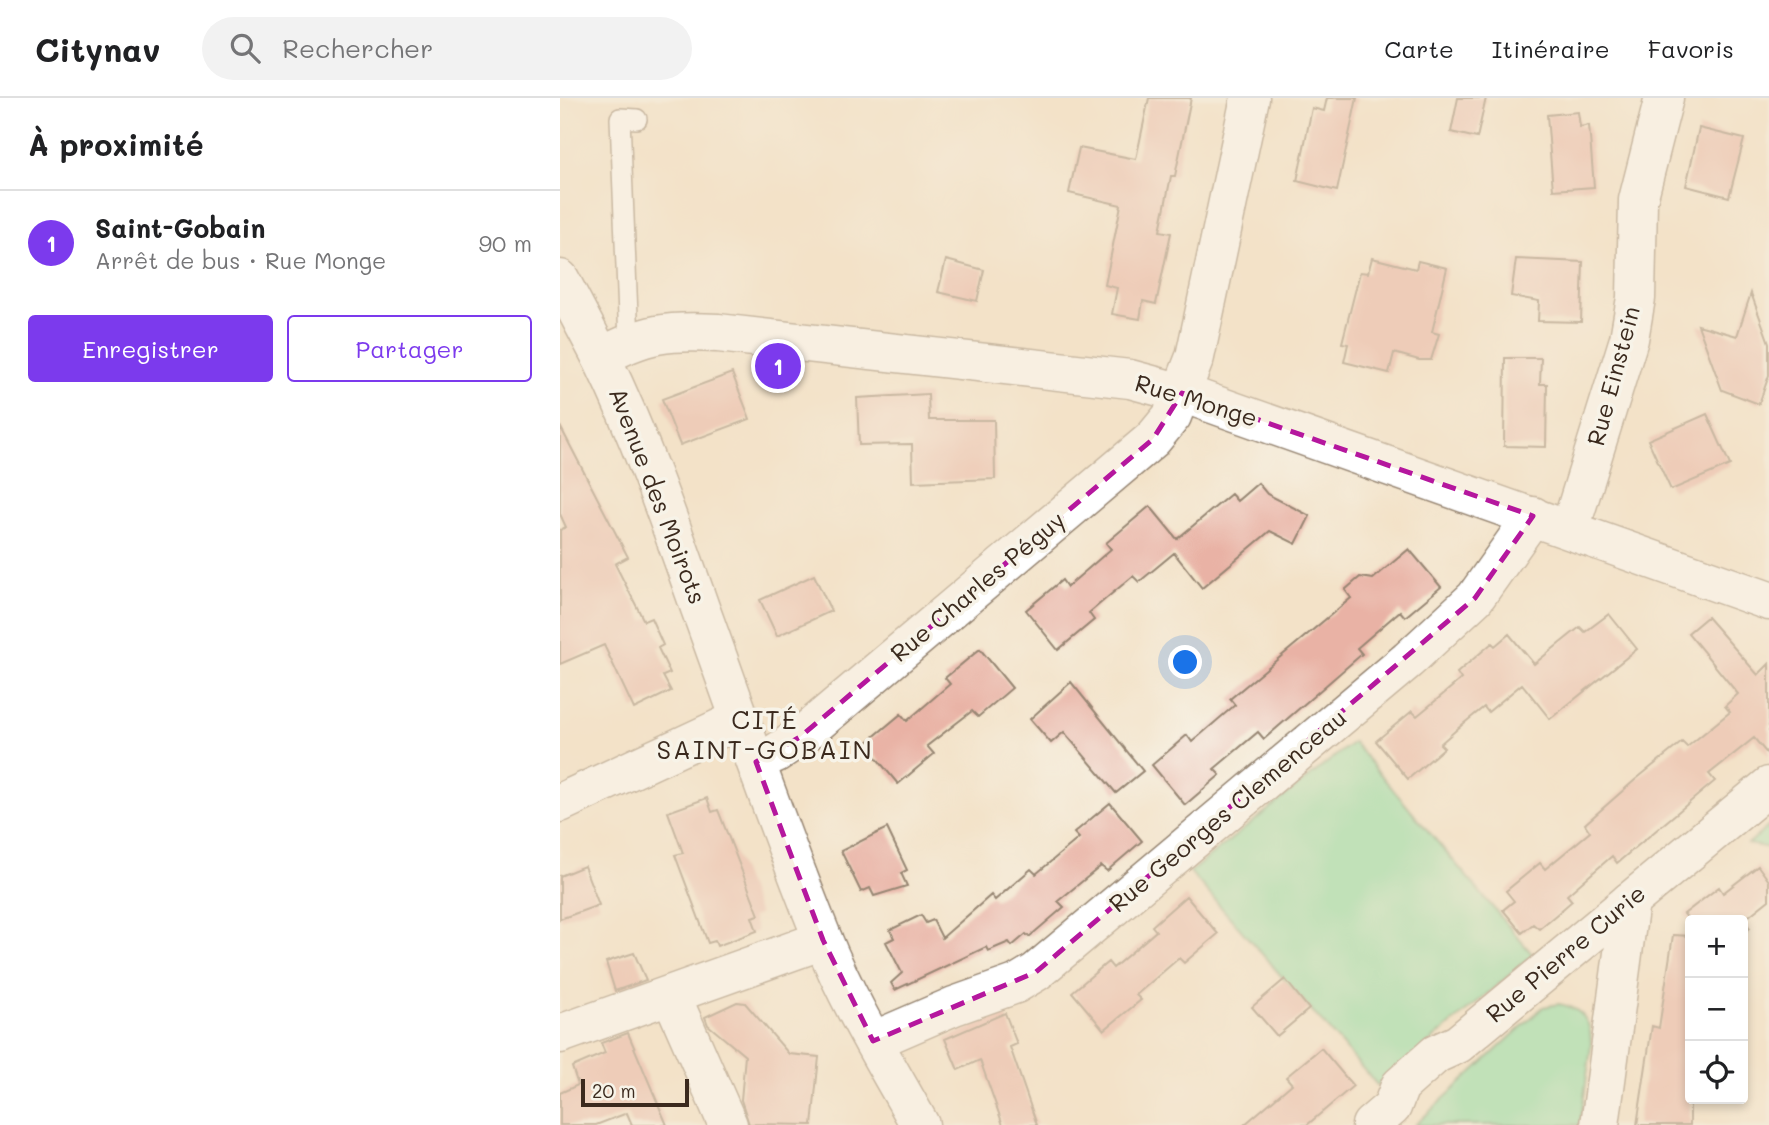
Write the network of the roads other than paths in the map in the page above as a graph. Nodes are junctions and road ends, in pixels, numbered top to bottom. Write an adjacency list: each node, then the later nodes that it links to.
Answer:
1 (1250, 98): 6 (street, Rue Charles Péguy)
2 (1664, 98): 8 (street, Rue Einstein)
3 (637, 119): 5 (lane)
4 (560, 279): 5 (street, Avenue des Moirots)
5 (615, 349): 6 (street, Rue Monge); 10 (street, Avenue des Moirots)
6 (1182, 393): 7 (street, Rue Monge); 11 (street, Rue Charles Péguy)
7 (1533, 516): 8 (street, Rue Monge); 18 (street, Rue Georges Clemenceau)
8 (1570, 528): 9 (street, Rue Monge)
9 (1769, 601)
10 (740, 719): 11 (street, Avenue des Moirots); 13 (street)
11 (756, 762): 15 (street, Avenue des Moirots)
12 (1769, 786): 14 (street, Rue Pierre Curie)
13 (560, 803)
14 (1630, 901): 21 (street, Rue Pierre Curie); 22 (street)
15 (823, 940): 16 (street); 18 (street, Avenue des Moirots)
16 (671, 995): 17 (street); 19 (street)
17 (560, 1034)
18 (873, 1041): 20 (street, Avenue des Moirots)
19 (728, 1125)
20 (920, 1125)
21 (1371, 1125)
22 (1600, 1125)

